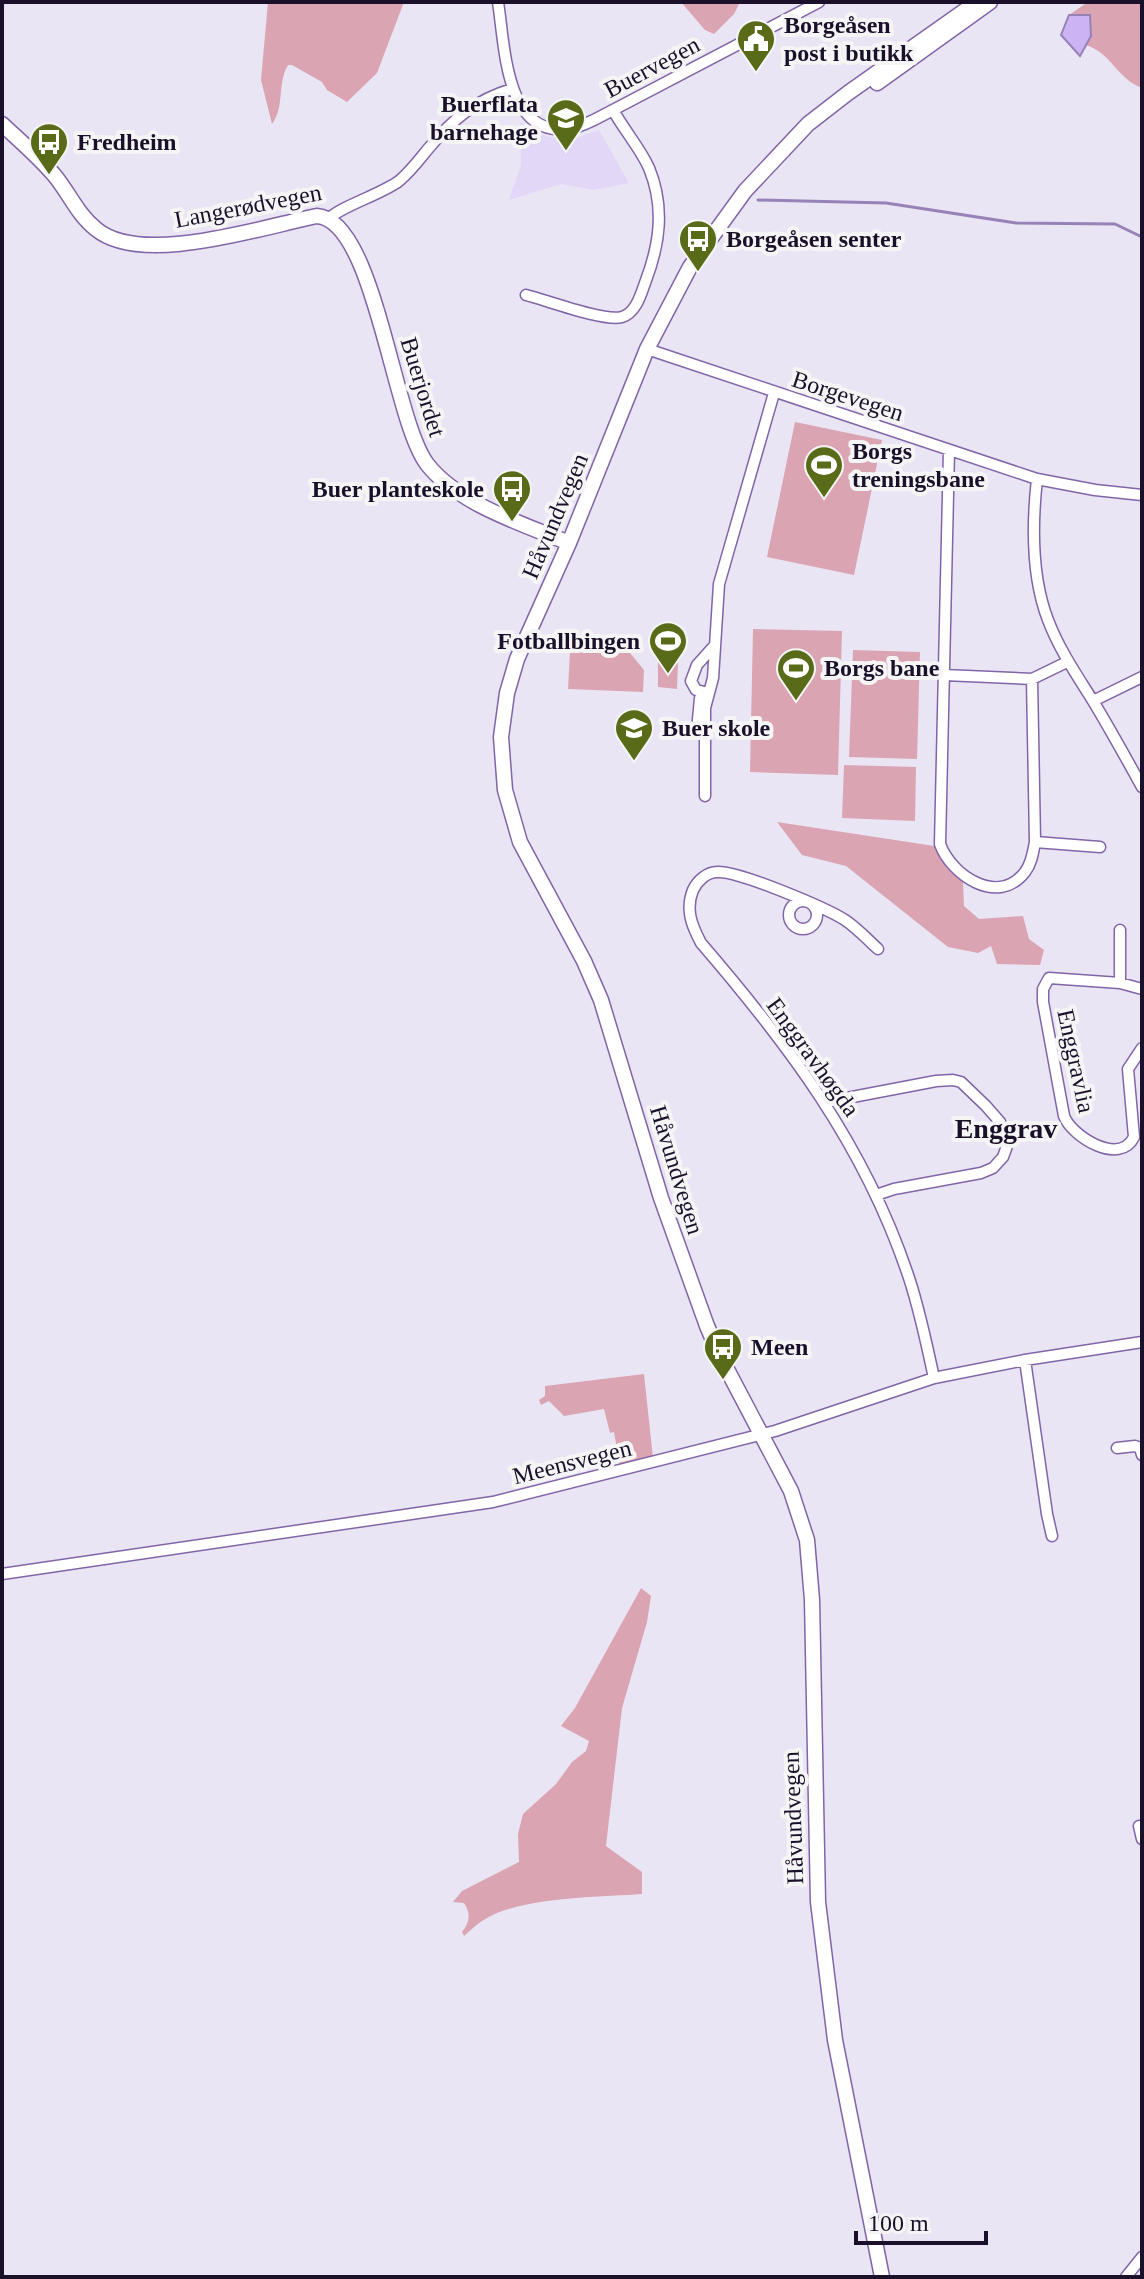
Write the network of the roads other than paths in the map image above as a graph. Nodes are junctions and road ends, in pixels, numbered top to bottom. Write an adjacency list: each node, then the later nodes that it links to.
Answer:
1 (498, 2): 5 (street)
2 (819, 2): 6 (street, Buervegen)
3 (990, 2): 4 (main road, Håvundvegen)
4 (968, 8): 10 (main road, Håvundvegen)
5 (512, 89): 6 (street, Buervegen); 8 (street, Langerødvegen)
6 (613, 110): 9 (street)
7 (2, 124): 8 (main road, Langerødvegen)
8 (329, 219): 15 (main road, Buerjordet)
9 (526, 295)
10 (647, 349): 11 (street, Borgevegen); 15 (main road, Håvundvegen)
11 (774, 393): 12 (street, Borgevegen); 16 (street, Borgevegen)
12 (949, 450): 13 (street, Borgevegen); 18 (street)
13 (1037, 479): 14 (street, Borgevegen); 17 (street)
14 (1142, 495)
15 (569, 543): 37 (main road, Håvundvegen)
16 (714, 646): 21 (street, Borgevegen); 21 (street, Borgevegen)
17 (1067, 662): 20 (street); 22 (street)
18 (944, 675): 20 (street); 25 (street)
19 (1142, 677): 22 (street)
20 (1032, 679): 25 (street)
21 (704, 693): 24 (street, Borgevegen)
22 (1093, 701): 23 (street)
23 (1142, 787)
24 (705, 796)
25 (1035, 842): 26 (street)
26 (1100, 847)
27 (1120, 930): 29 (street)
28 (878, 949): 32 (street, Enggravhøgda)
29 (1120, 983): 30 (street); 31 (street, Enggravlia)
30 (1142, 989)
31 (1142, 1048)
32 (826, 1102): 33 (street, Enggravhøgda); 33 (street)
33 (876, 1195): 36 (street, Enggravhøgda)
34 (1142, 1342): 35 (street, Meensvegen)
35 (1025, 1360): 36 (street, Meensvegen); 40 (street)
36 (934, 1378): 37 (street, Meensvegen)
37 (761, 1434): 41 (street, Meensvegen); 45 (main road, Håvundvegen)
38 (1117, 1448): 39 (street)
39 (1142, 1455)
40 (1052, 1536)
41 (2, 1574)
42 (1139, 1826): 43 (street)
43 (1142, 1839)
44 (1142, 2257): 46 (street)
45 (882, 2277)
46 (1126, 2277)

